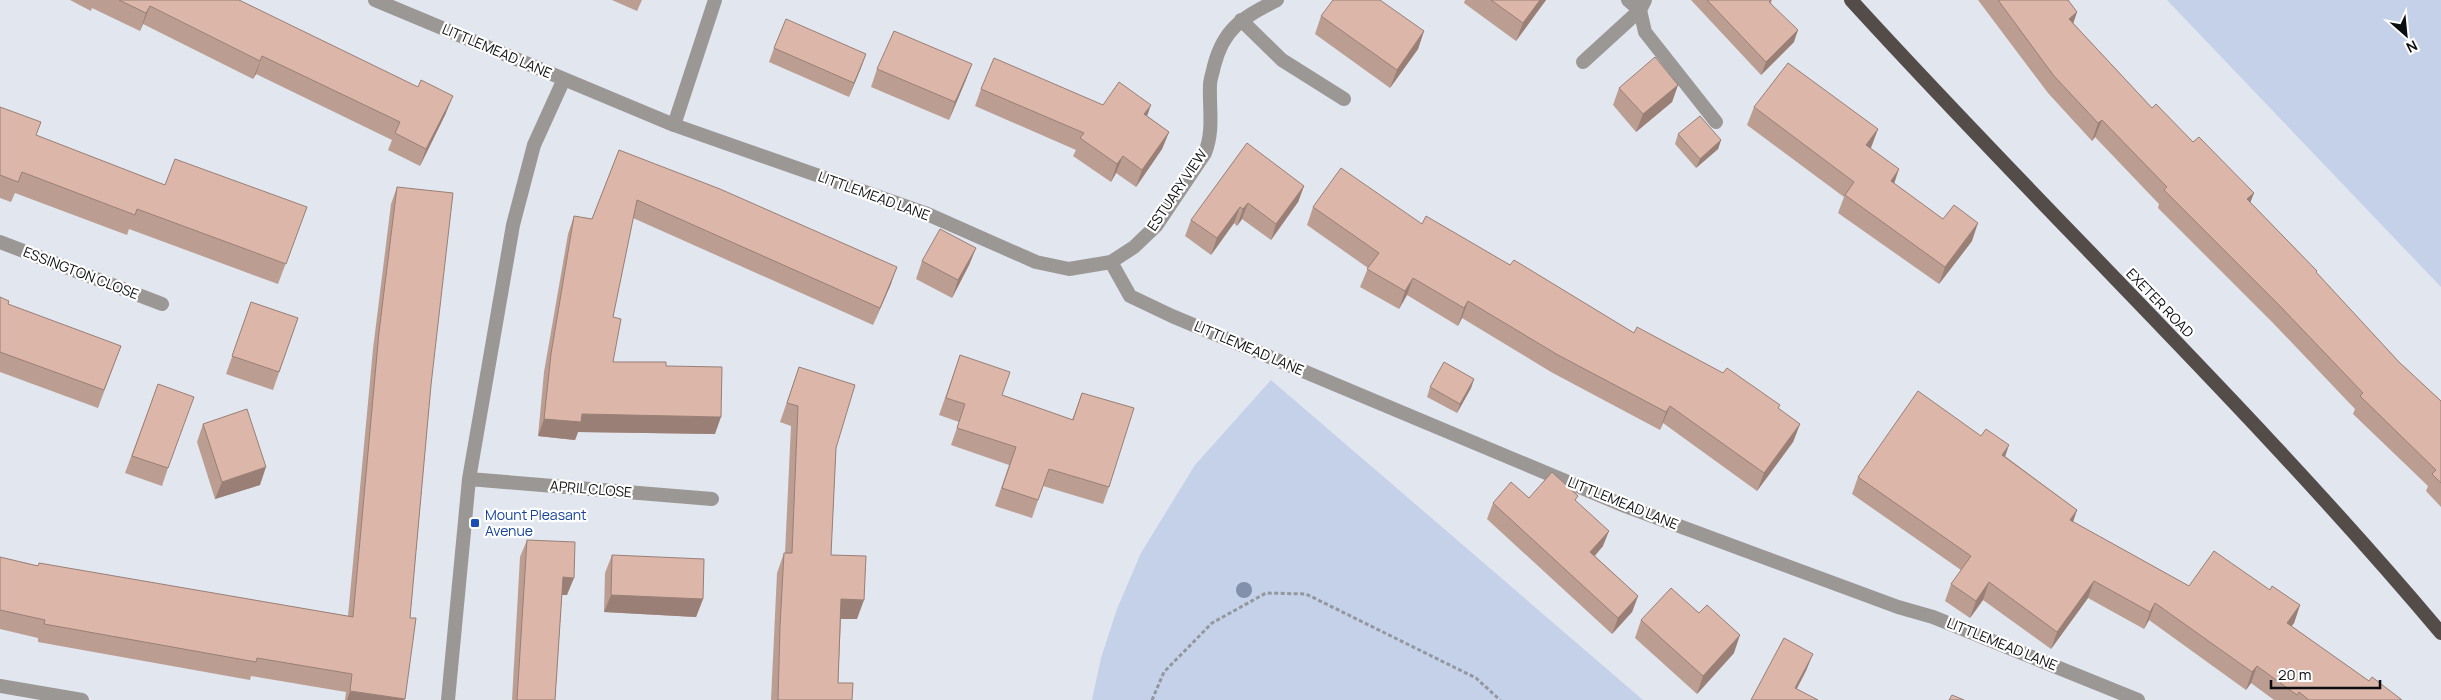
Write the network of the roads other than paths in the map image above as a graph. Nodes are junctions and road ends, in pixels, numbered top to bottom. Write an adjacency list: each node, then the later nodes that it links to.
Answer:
1 (375, 0): 9 (street, LITTLEMEAD LANE)
2 (715, 0): 12 (street)
3 (1276, 0): 7 (street, ESTUARY VIEW)
4 (1628, 0): 6 (street)
5 (1851, 0): 18 (highway, EXETER ROAD)
6 (1643, 5): 8 (street); 11 (street)
7 (1241, 20): 10 (street); 14 (street, ESTUARY VIEW)
8 (1582, 62)
9 (564, 79): 12 (street, LITTLEMEAD LANE); 16 (street)
10 (1344, 99)
11 (1716, 122)
12 (674, 125): 14 (street, LITTLEMEAD LANE)
13 (0, 242): 15 (street, ESSINGTON CLOSE)
14 (1111, 262): 22 (street, LITTLEMEAD LANE)
15 (162, 304)
16 (469, 479): 17 (street, APRIL CLOSE); 21 (street)
17 (712, 499)
18 (2441, 633)
19 (0, 686): 20 (street)
20 (82, 700)
21 (448, 700)
22 (2138, 700)

